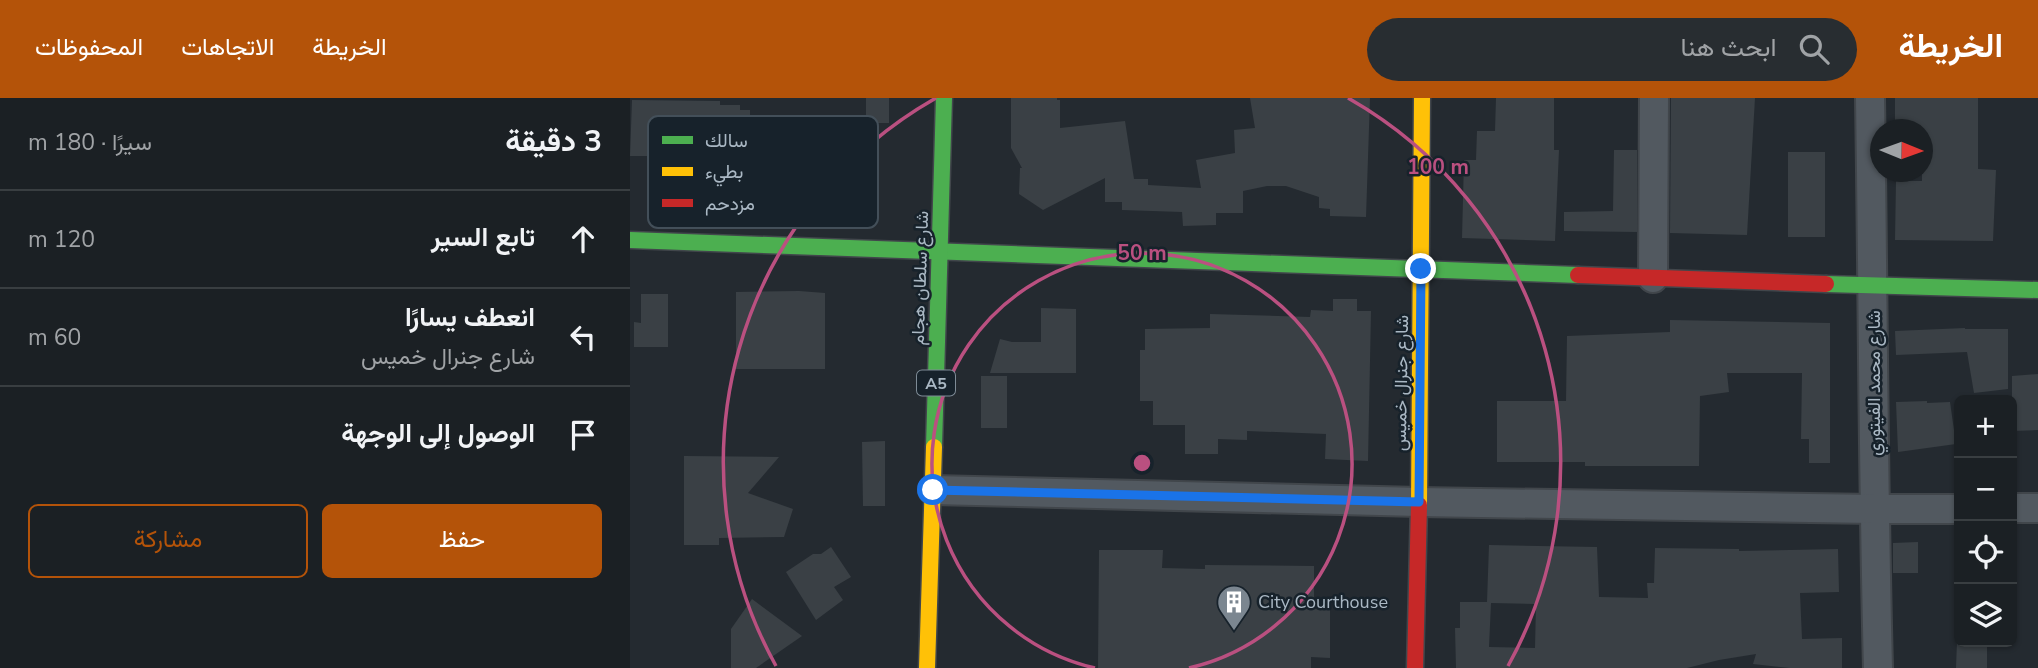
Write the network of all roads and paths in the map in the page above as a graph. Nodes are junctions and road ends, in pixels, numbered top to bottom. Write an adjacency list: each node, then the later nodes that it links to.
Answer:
1 (943, 98): 6 (main road, شارع سلطان هجام / A5)
2 (1422, 98): 7 (main road, شارع جنرال خميس)
3 (1654, 98): 8 (street)
4 (1870, 98): 9 (street, شارع محمد الفيتوري)
5 (630, 240): 6 (main road)
6 (941, 250): 7 (main road); 11 (main road, شارع سلطان هجام / A5)
7 (1421, 269): 8 (main road); 12 (main road, شارع جنرال خميس)
8 (1653, 278): 9 (main road)
9 (1873, 286): 10 (main road); 15 (street, شارع محمد الفيتوري)
10 (2038, 290)
11 (933, 490): 12 (street); 17 (main road, شارع سلطان هجام / A5)
12 (1419, 502): 15 (street); 18 (main road, شارع جنرال خميس)
13 (2017, 508): 14 (street)
14 (2038, 508)
15 (1874, 509): 16 (street); 19 (street, شارع محمد الفيتوري)
16 (1954, 509)
17 (927, 668)
18 (1415, 668)
19 (1878, 668)

